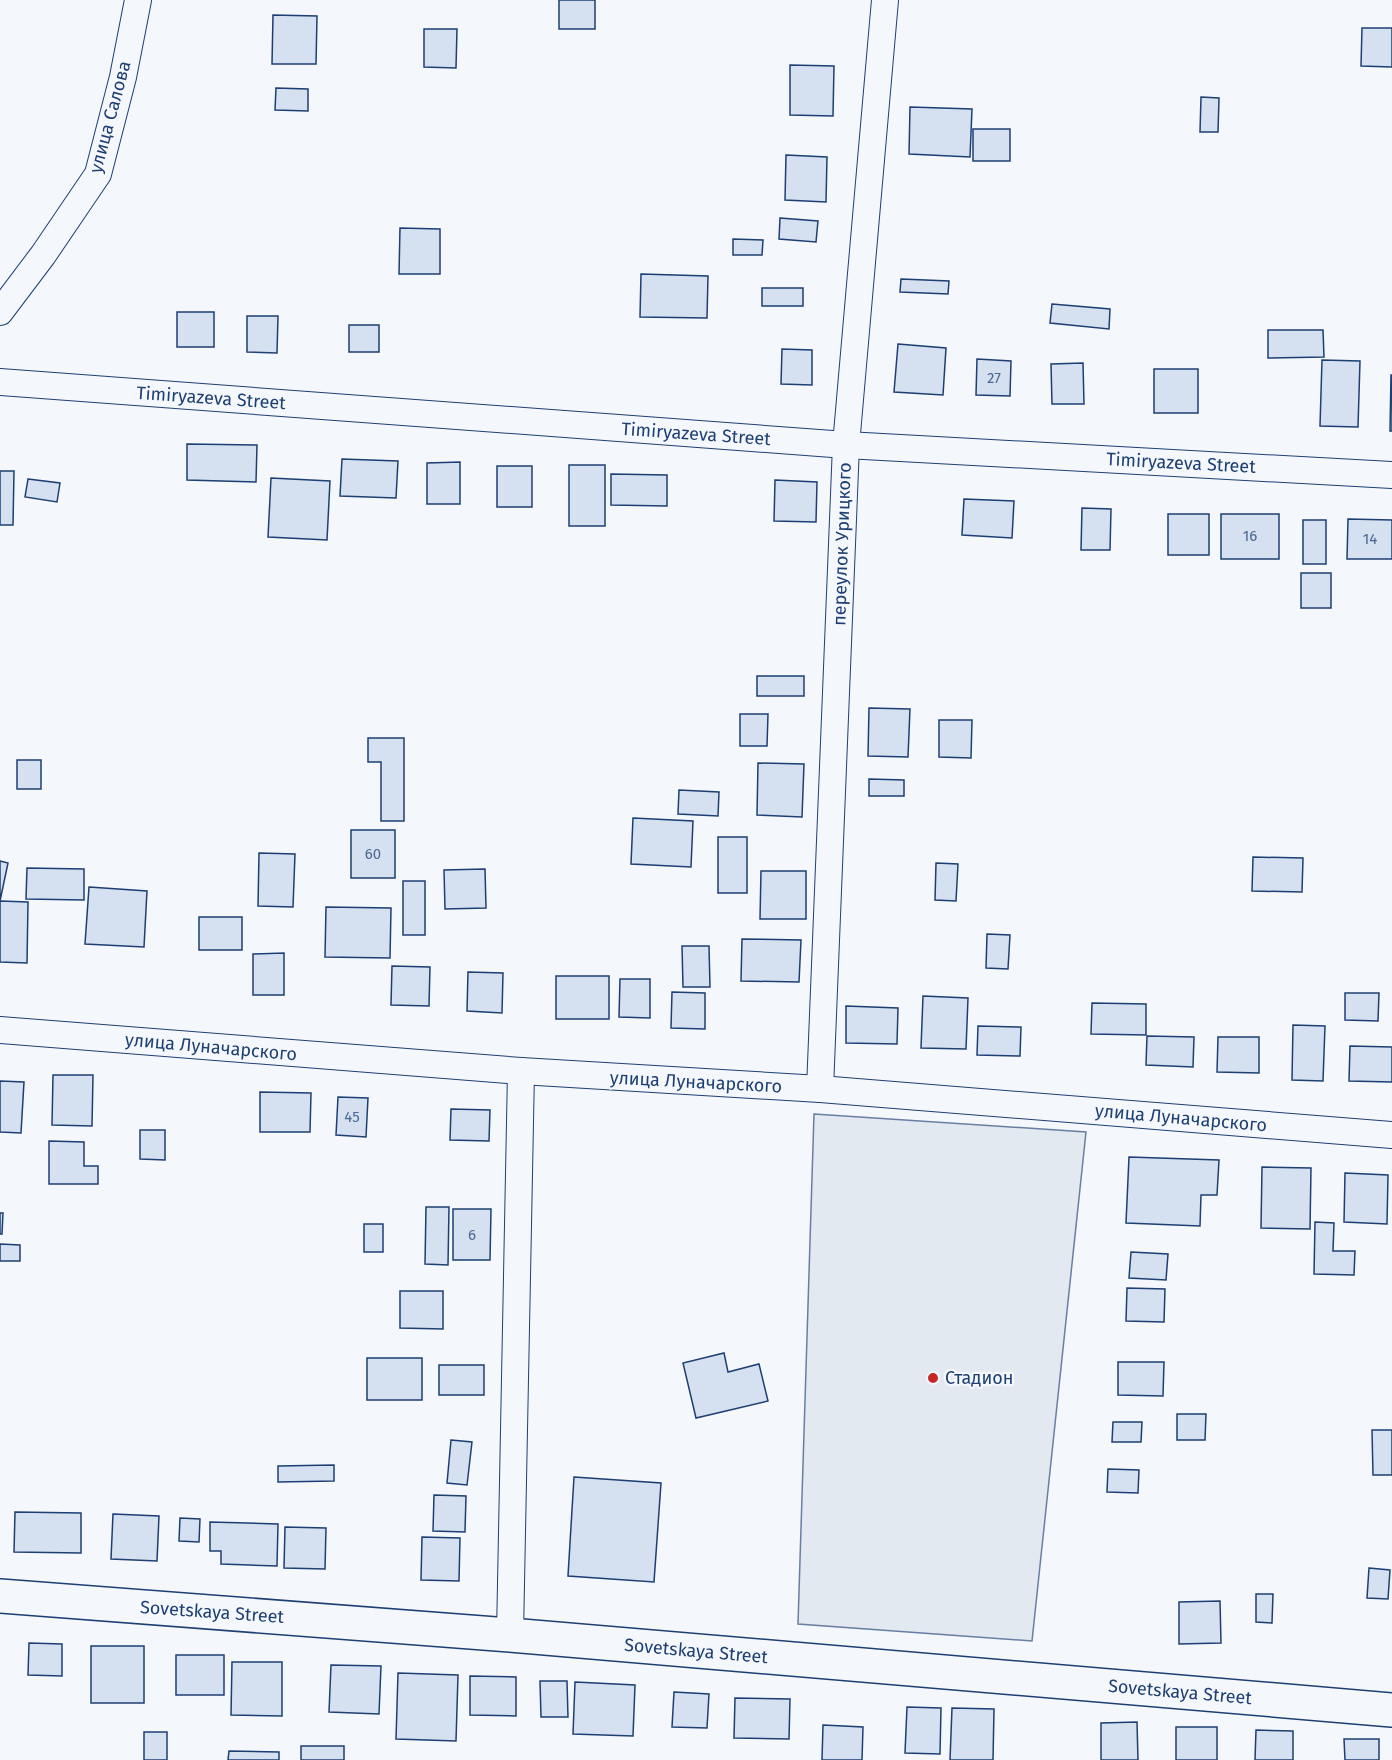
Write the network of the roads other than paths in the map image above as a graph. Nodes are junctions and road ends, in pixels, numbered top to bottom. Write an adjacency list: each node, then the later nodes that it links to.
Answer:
1 (138, 0): 3 (street, улица Салова)
2 (885, 0): 5 (street, переулок Урицкого)
3 (0, 312)
4 (0, 382): 5 (street, Timiryazeva Street)
5 (846, 445): 6 (street, Timiryazeva Street); 9 (street, переулок Урицкого)
6 (1392, 475)
7 (0, 1030): 8 (street, улица Луначарского)
8 (521, 1071): 9 (street, улица Луначарского); 12 (street)
9 (820, 1089): 10 (street, улица Луначарского)
10 (1392, 1135)
11 (0, 1596): 12 (main road, Sovetskaya Street)
12 (510, 1635): 13 (main road, Sovetskaya Street)
13 (1392, 1710)

